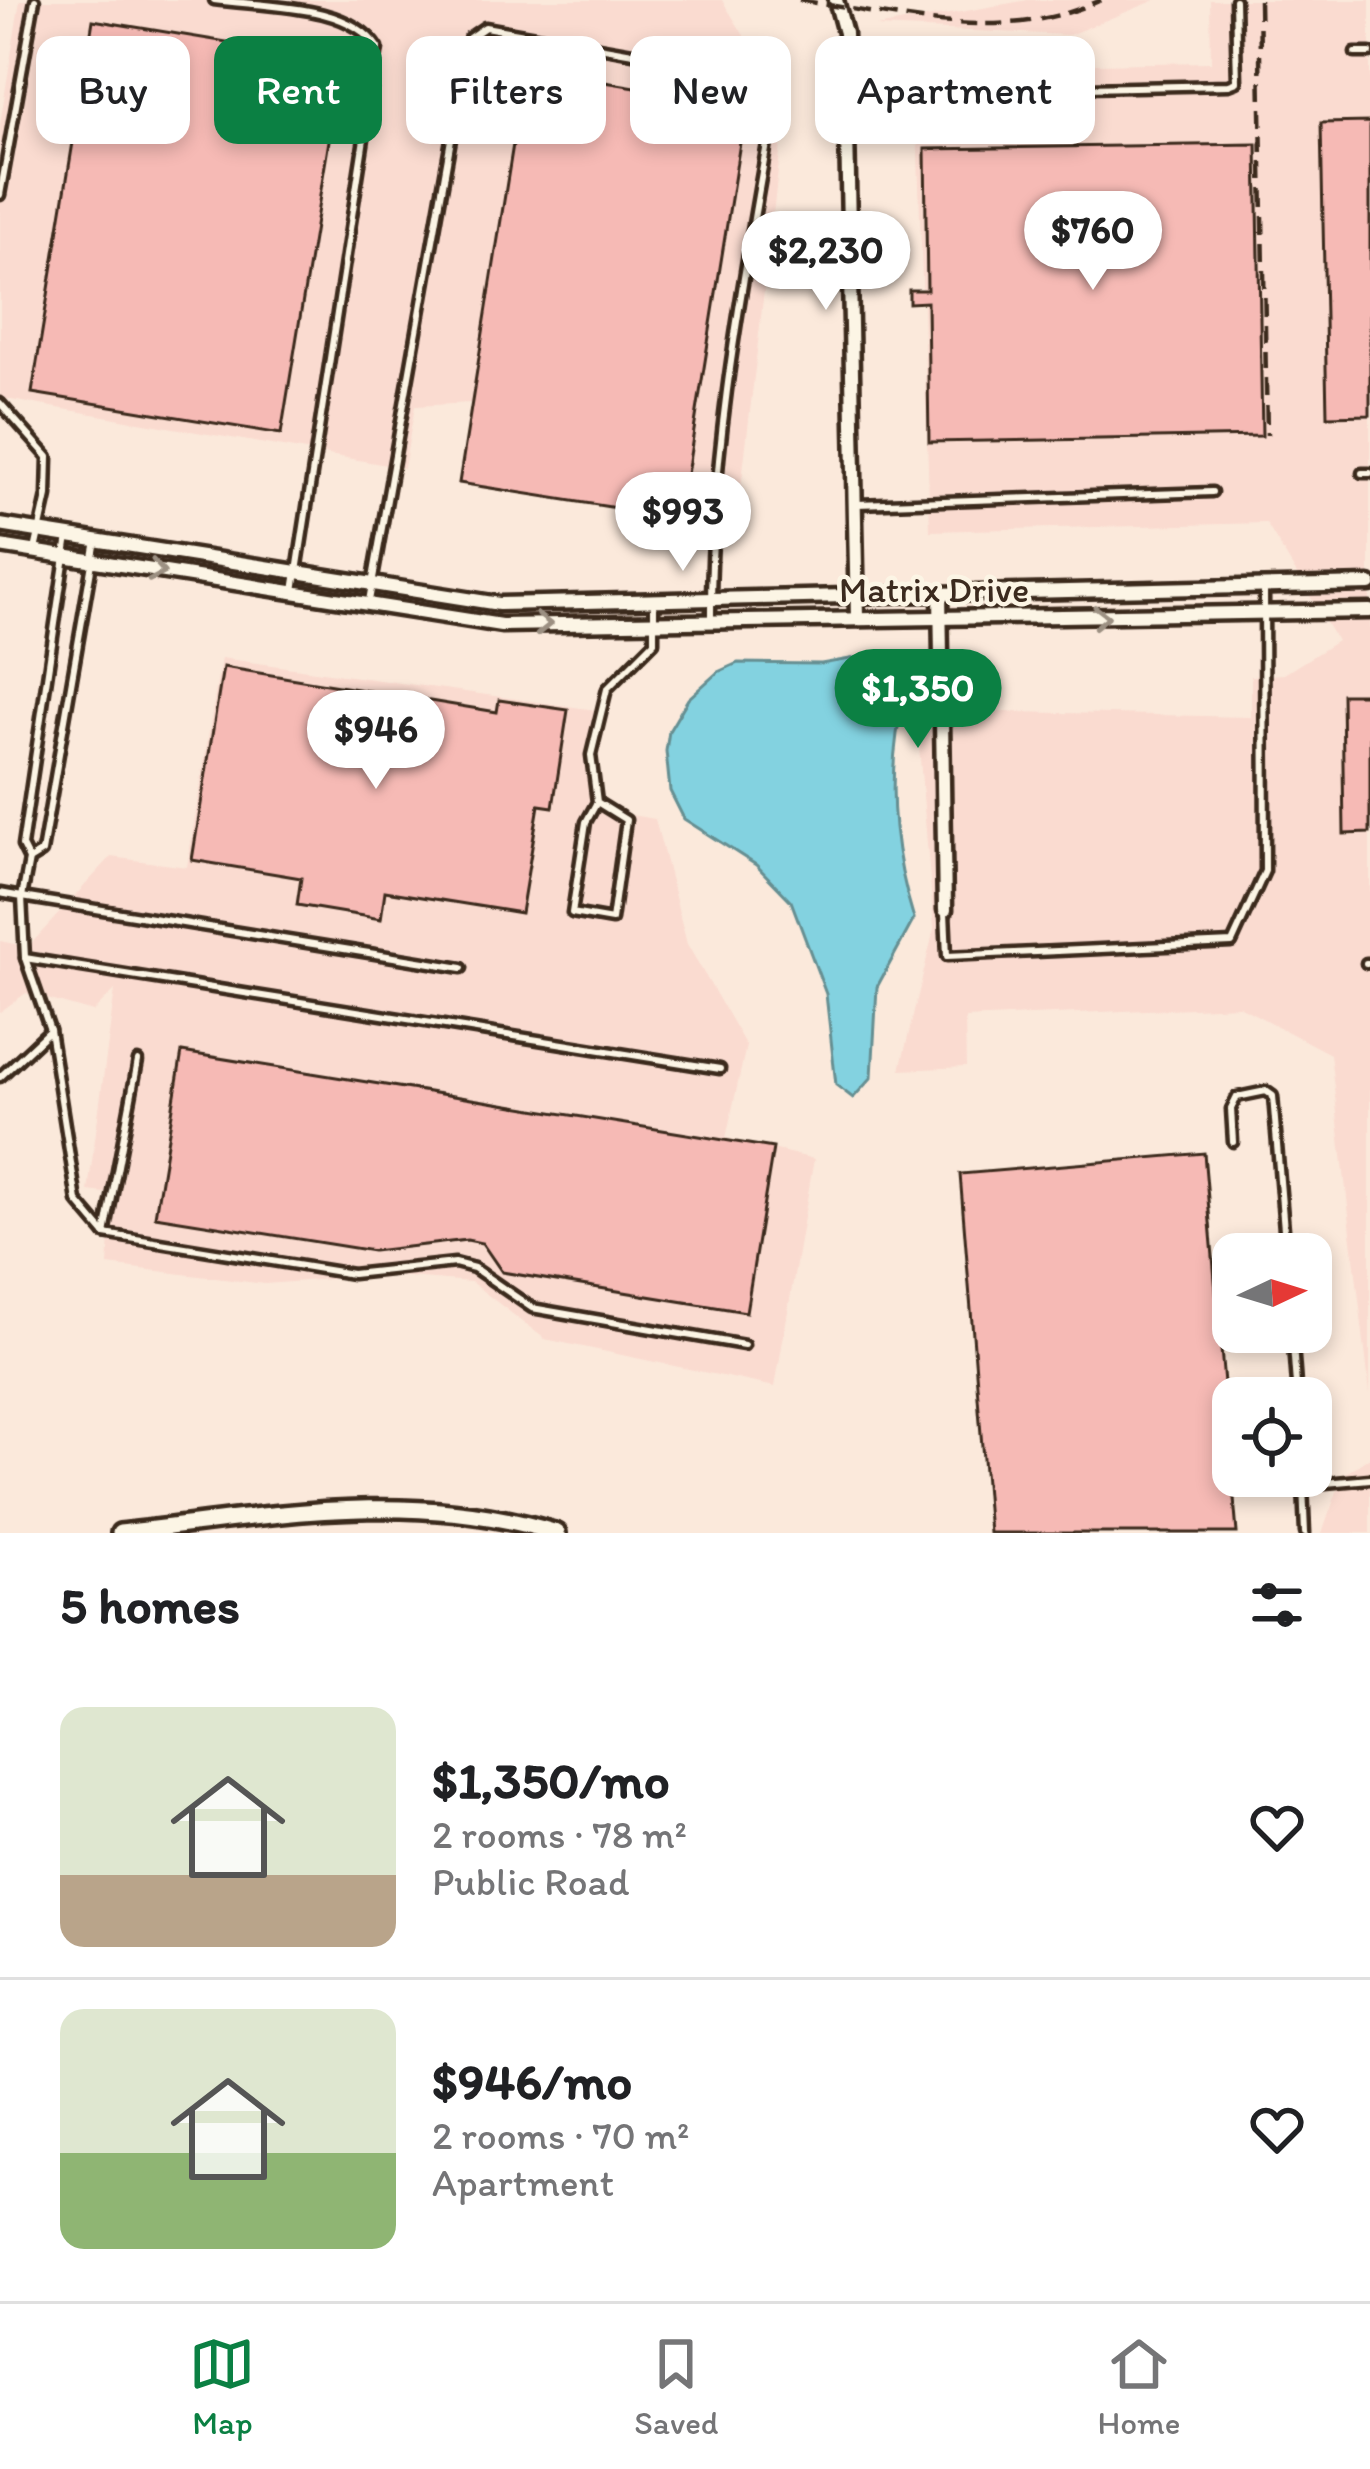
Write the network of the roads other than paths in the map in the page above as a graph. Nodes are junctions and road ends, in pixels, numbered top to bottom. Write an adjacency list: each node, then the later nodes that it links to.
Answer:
1 (35, 0): 10 (lane)
2 (214, 0): 22 (lane)
3 (836, 0): 5 (street)
4 (1235, 0): 8 (lane)
5 (845, 36)
6 (1355, 53): 7 (lane)
7 (1370, 53)
8 (1095, 88)
9 (847, 144): 13 (street)
10 (0, 194)
11 (0, 403): 15 (lane)
12 (1213, 492): 13 (lane)
13 (853, 504): 28 (street)
14 (0, 526): 15 (street, Matrix Drive)
15 (36, 531): 16 (street, Matrix Drive); 19 (lane)
16 (68, 536): 17 (street, Matrix Drive); 20 (lane)
17 (96, 540): 21 (lane); 22 (street, Matrix Drive)
18 (0, 546): 19 (street, Matrix Drive)
19 (35, 550): 20 (street, Matrix Drive)
20 (65, 555): 21 (street, Matrix Drive); 39 (lane)
21 (94, 560): 27 (street, Matrix Drive, one-way to 27); 39 (lane)
22 (298, 573): 23 (street, Matrix Drive); 27 (lane)
23 (372, 584): 29 (street, Matrix Drive); 30 (lane); 31 (lane)
24 (1370, 584): 25 (street, Matrix Drive)
25 (1264, 587): 26 (street, Matrix Drive); 33 (lane)
26 (940, 593): 28 (street, Matrix Drive); 37 (street)
27 (293, 595): 31 (street, Matrix Drive)
28 (856, 596): 30 (street, Matrix Drive); 34 (street)
29 (654, 598): 30 (street, Matrix Drive); 35 (lane)
30 (710, 598): 36 (lane)
31 (369, 603): 35 (street, Matrix Drive, one-way to 35)
32 (1370, 610): 33 (street, Matrix Drive)
33 (1263, 614): 37 (street, Matrix Drive, one-way to 33); 42 (lane)
34 (856, 618): 36 (street, Matrix Drive); 37 (street, Matrix Drive)
35 (654, 621): 36 (street, Matrix Drive); 38 (lane)
36 (711, 621)
37 (939, 621): 42 (street)
38 (597, 802): 38 (lane)
39 (29, 860): 41 (lane)
40 (0, 893): 41 (lane)
41 (22, 898): 43 (lane); 44 (lane)
42 (945, 910)
43 (26, 958): 45 (lane); 47 (lane)
44 (462, 968)
45 (50, 1030): 48 (lane); 51 (lane)
46 (138, 1061): 51 (lane)
47 (720, 1069)
48 (0, 1077)
49 (1232, 1142): 50 (lane)
50 (1284, 1233)
51 (105, 1234): 52 (lane)
52 (744, 1345)
53 (1370, 1479): 54 (lane)
54 (1332, 1480)
55 (1304, 1497): 58 (lane)
56 (120, 1533): 57 (street)
57 (557, 1533)
58 (1305, 1533)

